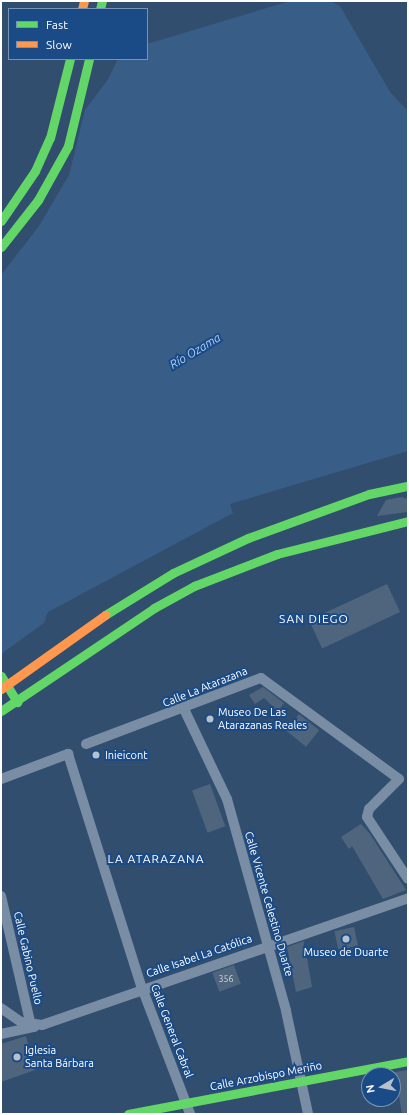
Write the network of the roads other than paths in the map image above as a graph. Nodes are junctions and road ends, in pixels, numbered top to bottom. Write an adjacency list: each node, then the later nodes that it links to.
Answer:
1 (70, 60): 3 (main road)
2 (89, 60): 4 (main road)
3 (1, 221)
4 (1, 247)
5 (408, 486): 8 (main road)
6 (408, 521): 9 (main road)
7 (1, 676): 8 (main road)
8 (4, 687): 9 (main road)
9 (17, 702): 11 (main road)
10 (184, 709): 12 (street, Calle La Atarazana); 14 (street, Calle La Atarazana); 18 (street, Calle Vicente Celestino Duarte)
11 (1, 711)
12 (86, 744)
13 (1, 779): 19 (street, Calle General Cabral)
14 (404, 779): 15 (street)
15 (408, 879)
16 (1, 896): 22 (street, Calle Gabino Puello)
17 (408, 898): 18 (street, Calle Isabel La Católica)
18 (269, 945): 19 (street, Calle Isabel La Católica); 25 (street, Calle Vicente Celestino Duarte)
19 (142, 988): 21 (street, Calle Isabel La Católica); 26 (street, Calle General Cabral)
20 (1, 1008): 22 (street)
21 (42, 1025): 22 (street, Calle Isabel La Católica); 23 (street)
22 (31, 1026)
23 (1, 1034)
24 (408, 1061): 25 (main road, Calle Arzobispo Meriño)
25 (302, 1080): 26 (main road, Calle Arzobispo Meriño); 29 (street, Calle Vicente Celestino Duarte)
26 (187, 1104): 27 (main road, Calle Arzobispo Meriño); 28 (street, Calle General Cabral)
27 (128, 1114)
28 (190, 1114)
29 (308, 1114)

